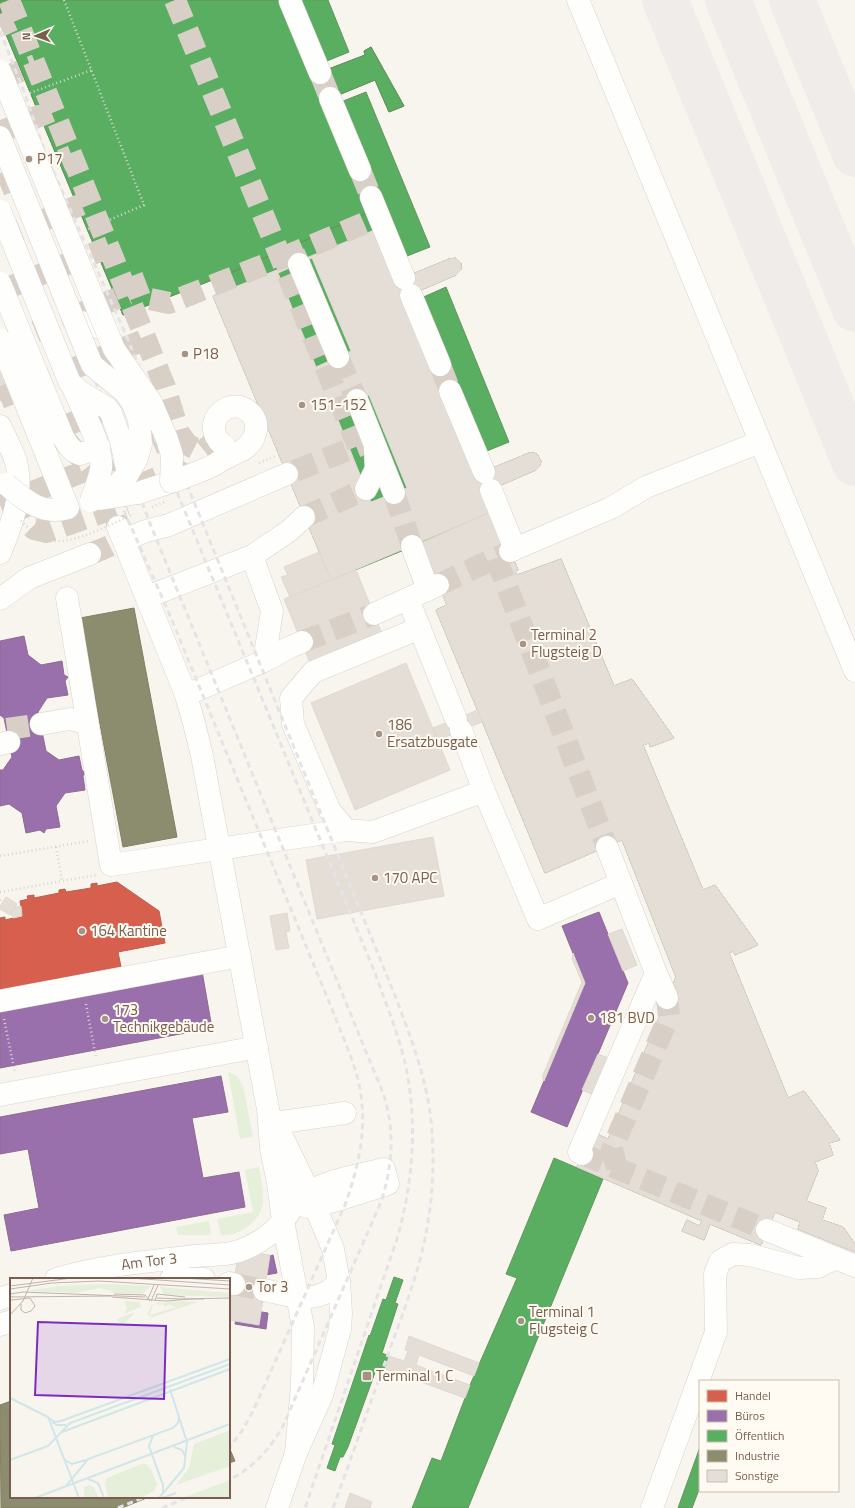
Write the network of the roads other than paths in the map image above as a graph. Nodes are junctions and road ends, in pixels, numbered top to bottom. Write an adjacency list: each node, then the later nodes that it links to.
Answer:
1 (578, 0): 23 (lane)
2 (290, 1): 4 (lane)
3 (0, 71): 13 (lane, bridge)
4 (320, 73)
5 (330, 98): 7 (lane)
6 (0, 138): 12 (lane, bridge)
7 (360, 170)
8 (371, 197): 17 (lane)
9 (0, 211): 18 (lane, bridge)
10 (298, 264): 15 (lane)
11 (0, 282): 25 (lane, bridge)
12 (74, 320): 13 (lane); 16 (lane, bridge)
13 (106, 331): 30 (lane, bridge)
14 (0, 340): 34 (lane, bridge)
15 (338, 357)
16 (92, 365): 21 (lane); 27 (lane, bridge)
17 (440, 365)
18 (70, 383): 21 (lane, bridge); 25 (lane, bridge)
19 (450, 391): 23 (lane)
20 (356, 400): 26 (lane)
21 (102, 405): 27 (lane, bridge)
22 (0, 426): 37 (lane)
23 (760, 442): 48 (lane)
24 (223, 446): 30 (lane, bridge)
25 (98, 447): 33 (lane, bridge)
26 (375, 448): 31 (lane); 32 (lane)
27 (128, 474): 33 (lane, bridge)
28 (287, 474): 41 (lane)
29 (0, 478): 34 (lane, bridge)
30 (171, 482): 33 (lane, bridge)
31 (366, 489)
32 (394, 493)
33 (91, 501): 34 (lane)
34 (68, 508)
35 (304, 517): 39 (lane)
36 (412, 546): 40 (lane)
37 (0, 553)
38 (90, 554): 43 (lane)
39 (252, 556): 41 (lane); 47 (lane)
40 (425, 591): 44 (lane); 45 (lane)
41 (147, 597): 49 (lane)
42 (67, 598): 50 (lane)
43 (0, 599)
44 (374, 614)
45 (420, 628): 52 (lane); 53 (lane)
46 (302, 642): 47 (lane)
47 (264, 661): 49 (lane)
48 (855, 671)
49 (186, 694): 55 (lane)
50 (87, 723): 51 (lane); 55 (lane)
51 (42, 730)
52 (484, 791): 53 (lane); 56 (lane)
53 (346, 830): 55 (lane)
54 (607, 847): 56 (lane)
55 (220, 849): 57 (lane)
56 (621, 883): 58 (lane)
57 (240, 956): 60 (lane); 61 (lane)
58 (656, 973): 59 (lane); 66 (lane)
59 (667, 998)
60 (0, 1001)
61 (257, 1047): 62 (lane); 64 (lane)
62 (9, 1093)
63 (345, 1113): 64 (lane)
64 (272, 1116): 65 (lane); 67 (lane)
65 (271, 1148): 67 (lane); 68 (lane)
66 (582, 1154)
67 (307, 1199): 68 (lane, Am Tor 3); 69 (lane)
68 (283, 1221): 69 (lane); 71 (lane, Am Tor 3); 78 (lane)
69 (325, 1230): 75 (lane)
70 (767, 1230): 72 (lane)
71 (215, 1255): 73 (lane, Am Tor 3); 74 (lane)
72 (846, 1262): 82 (lane)
73 (60, 1278)
74 (224, 1278)
75 (339, 1281): 78 (lane); 80 (lane)
76 (264, 1290): 78 (lane)
77 (10, 1295): 79 (lane)
78 (298, 1297): 80 (lane)
79 (0, 1299)
80 (296, 1453): 81 (lane)
81 (277, 1508)
82 (652, 1508)

